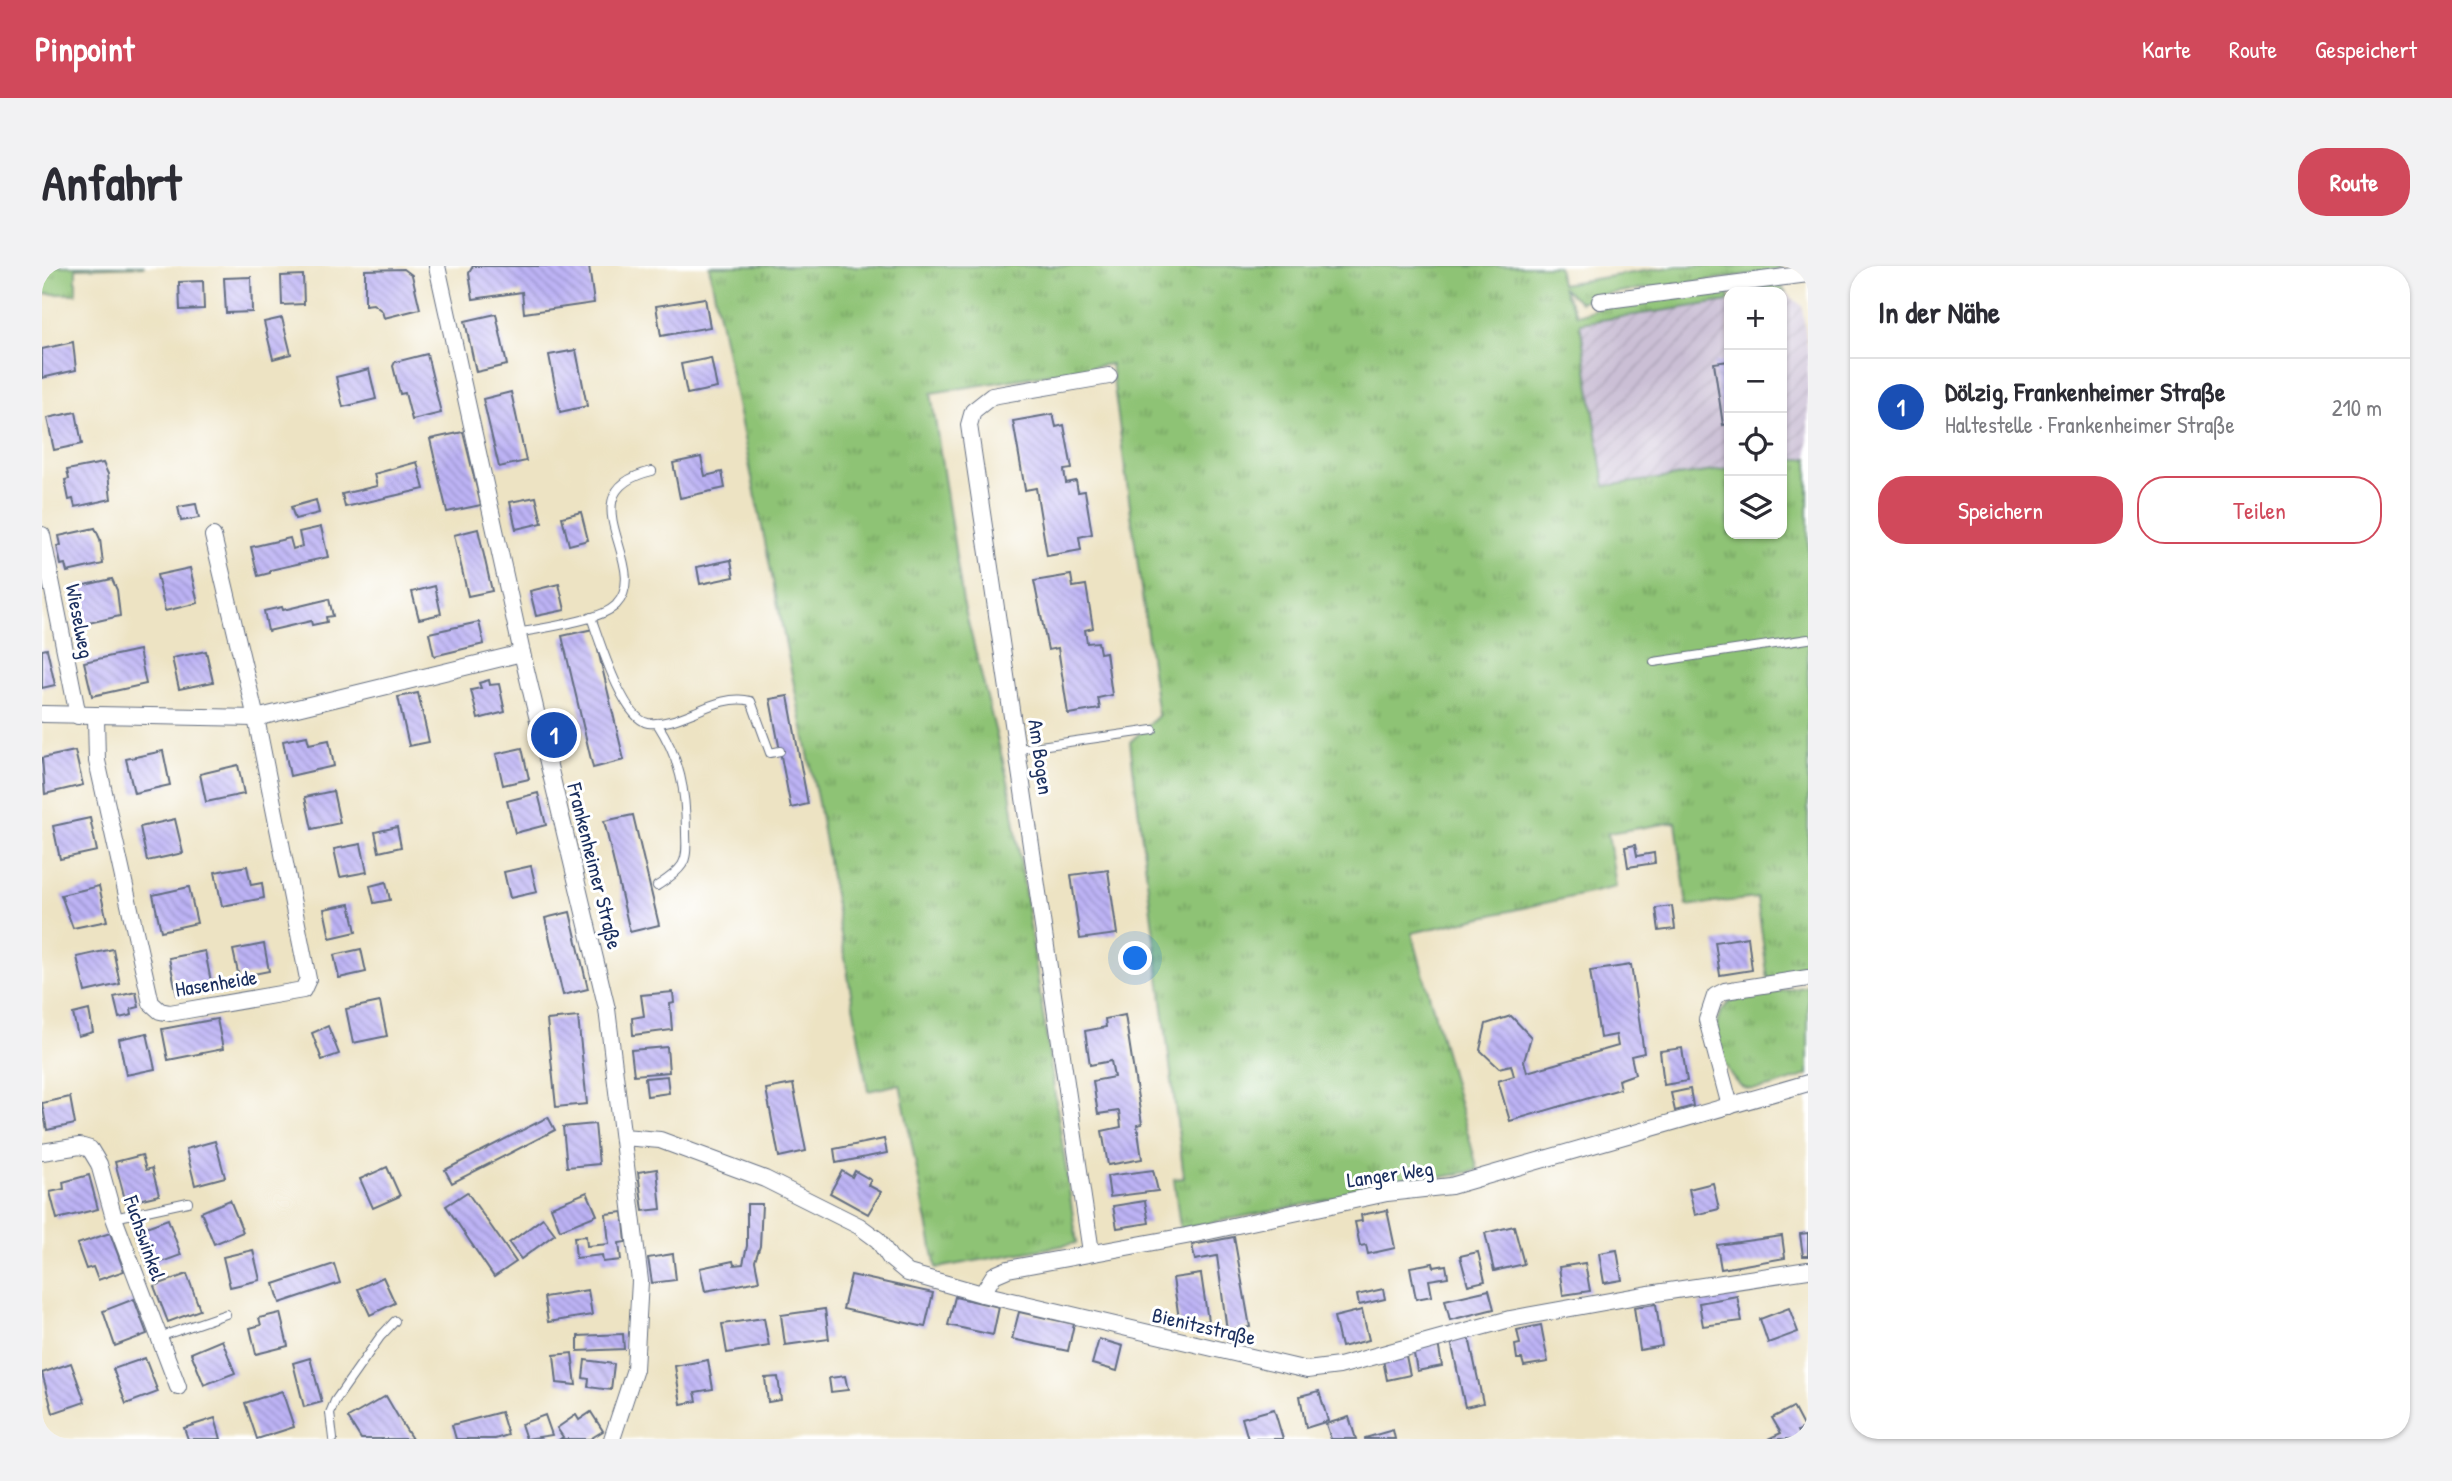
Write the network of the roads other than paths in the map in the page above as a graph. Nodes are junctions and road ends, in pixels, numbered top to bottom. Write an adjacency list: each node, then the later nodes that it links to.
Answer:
1 (437, 266): 9 (street, Frankenheimer Straße)
2 (1808, 270): 3 (street)
3 (1601, 301)
4 (1109, 376): 19 (street, Am Bogen)
5 (652, 471): 8 (lane)
6 (42, 534): 14 (street, Wieselweg)
7 (213, 536): 16 (street, Hasenheide)
8 (591, 617): 9 (lane); 17 (lane)
9 (518, 633): 11 (street, Frankenheimer Straße)
10 (1808, 639): 12 (lane)
11 (522, 653): 16 (street); 25 (street, Frankenheimer Straße)
12 (1654, 662)
13 (42, 714): 14 (street)
14 (78, 716): 15 (street)
15 (96, 717): 16 (street); 16 (street, Hasenheide)
16 (256, 718)
17 (657, 723): 20 (lane); 21 (lane)
18 (1153, 730): 19 (lane)
19 (1019, 749): 29 (street, Am Bogen)
20 (780, 751)
21 (657, 886)
22 (1808, 978): 24 (street)
23 (1808, 1083): 24 (street, Langer Weg)
24 (1730, 1107): 29 (street, Langer Weg)
25 (624, 1138): 31 (street, Bienitzstraße); 37 (street, Frankenheimer Straße)
26 (42, 1152): 28 (street, Fuchswinkel)
27 (188, 1202): 28 (lane)
28 (114, 1218): 34 (street, Fuchswinkel)
29 (1091, 1252): 31 (street, Langer Weg)
30 (1808, 1270): 31 (street, Bienitzstraße)
31 (982, 1294)
32 (226, 1314): 34 (lane)
33 (395, 1321): 36 (lane)
34 (159, 1337): 35 (street, Fuchswinkel)
35 (178, 1387)
36 (333, 1439)
37 (612, 1439)

